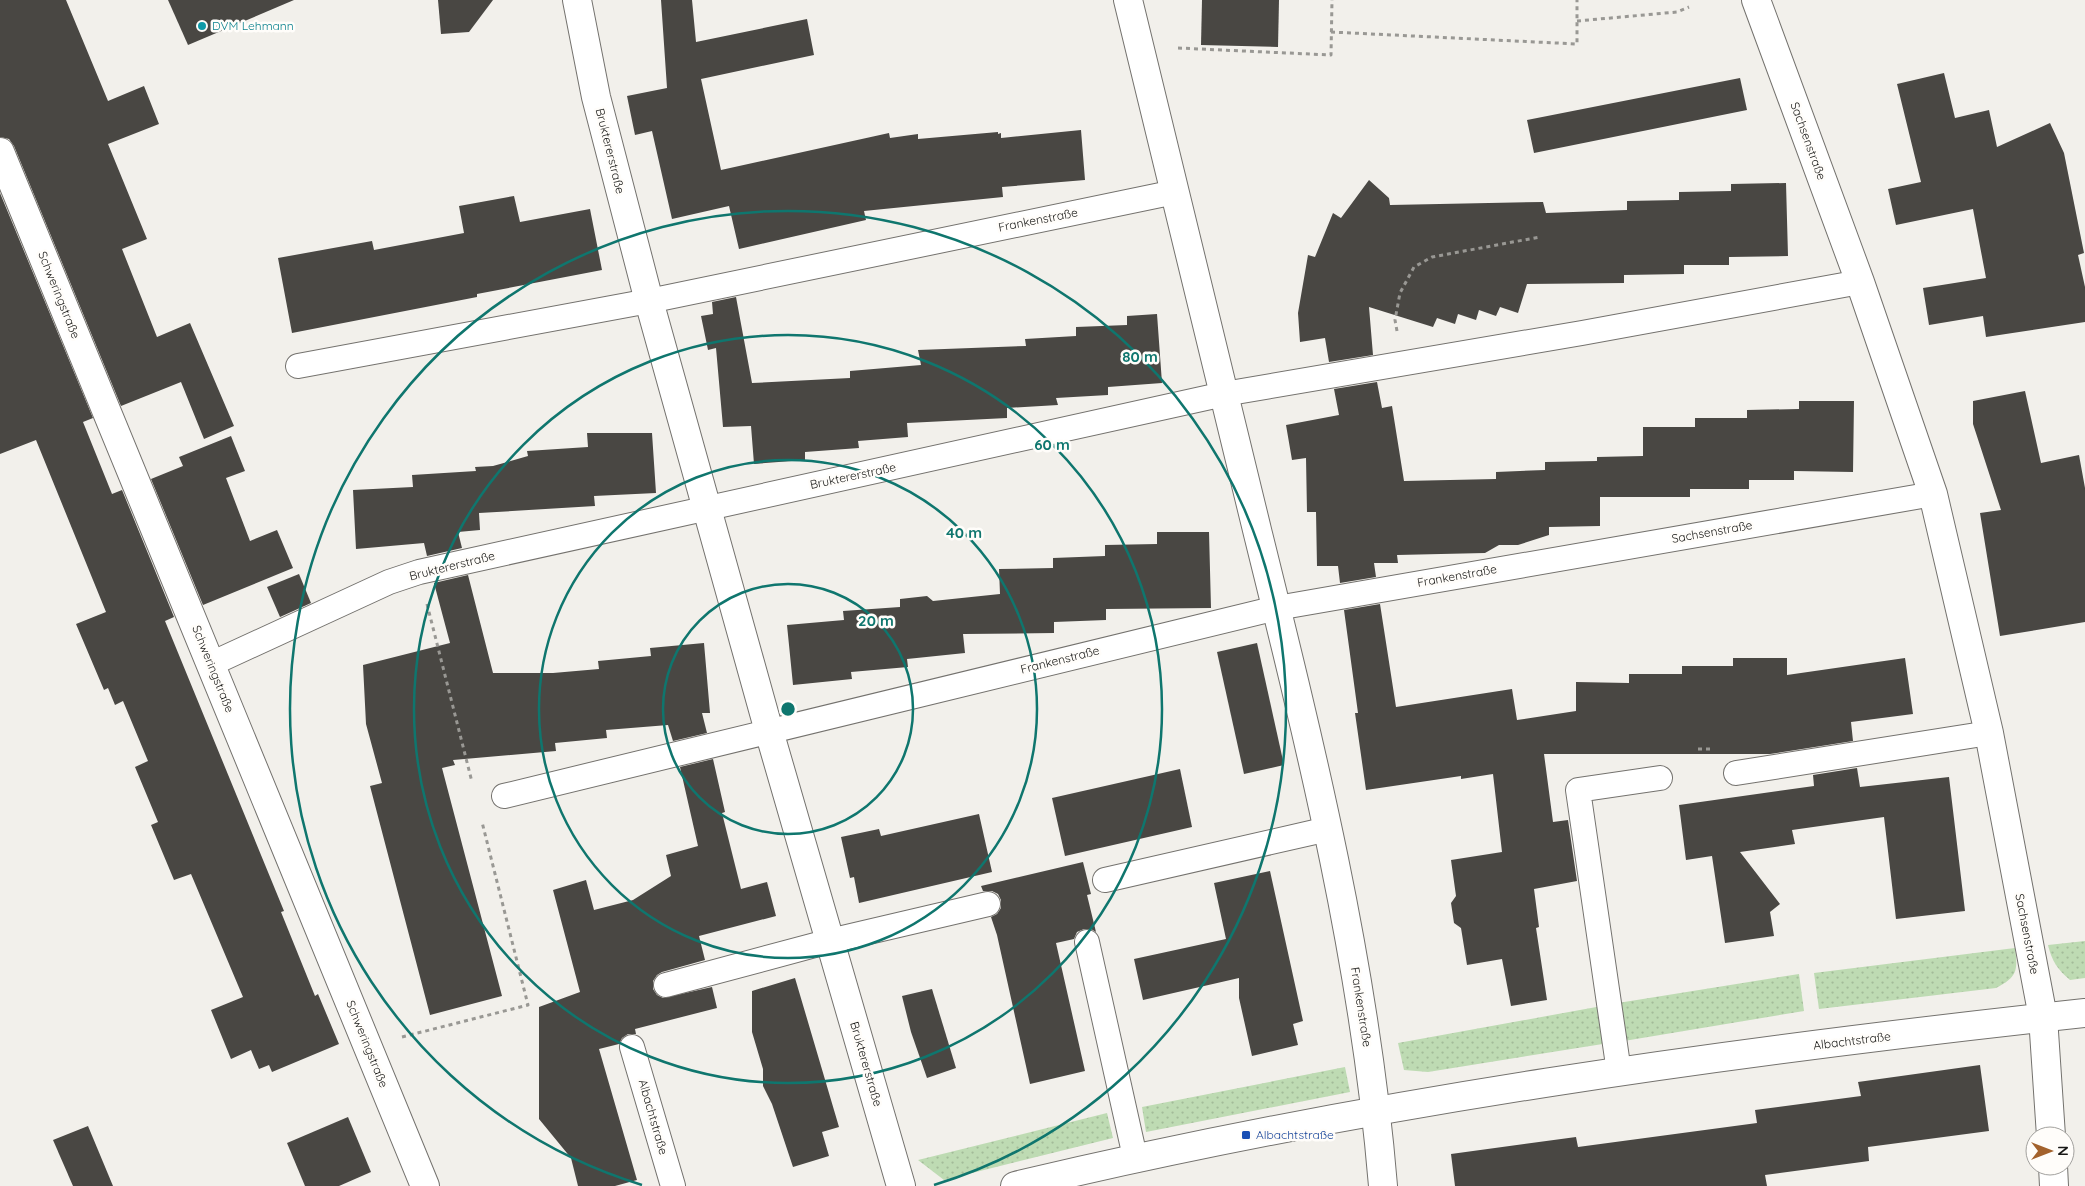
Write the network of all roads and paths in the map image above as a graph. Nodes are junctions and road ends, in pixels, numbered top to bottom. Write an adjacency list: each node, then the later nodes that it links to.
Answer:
1 (577, 0): 14 (street, Bruktererstraße)
2 (1128, 0): 11 (street, Frankenstraße)
3 (1332, 0): 8 (path)
4 (1577, 0): 7 (path)
5 (1756, 0): 13 (street, Sachsenstraße)
6 (1689, 7): 7 (path)
7 (1577, 21): 8 (path)
8 (1332, 32): 9 (path)
9 (1174, 48)
10 (0, 152): 23 (street, Schweringstraße)
11 (1176, 192): 14 (lane, Frankenstraße); 17 (street, Frankenstraße)
12 (1540, 237): 15 (path)
13 (1860, 282): 15 (lane); 18 (street, Sachsenstraße)
14 (649, 302): 16 (lane); 19 (street, Bruktererstraße)
15 (1404, 363): 17 (lane)
16 (298, 366)
17 (1224, 394): 19 (lane, Bruktererstraße); 22 (street, Frankenstraße)
18 (1933, 494): 20 (lane, Sachsenstraße); 25 (street, Sachsenstraße)
19 (707, 508): 21 (lane, Bruktererstraße); 24 (street, Bruktererstraße)
20 (1638, 544): 22 (lane, Frankenstraße)
21 (418, 572): 23 (lane, Bruktererstraße); 28 (path)
22 (1277, 608): 24 (lane, Frankenstraße); 31 (street, Frankenstraße)
23 (210, 664): 39 (street, Schweringstraße)
24 (769, 732): 29 (lane); 34 (street, Bruktererstraße)
25 (1989, 733): 26 (lane); 38 (street, Sachsenstraße)
26 (1736, 773)
27 (1660, 778): 41 (lane)
28 (472, 784)
29 (504, 796)
30 (479, 813): 39 (path)
31 (1328, 829): 32 (lane); 42 (street, Frankenstraße)
32 (1105, 880)
33 (988, 904): 34 (lane)
34 (830, 941): 36 (lane); 47 (street, Bruktererstraße)
35 (1088, 942): 44 (lane)
36 (666, 985)
37 (2085, 1012): 38 (street, Albachtstraße)
38 (2043, 1017): 41 (street, Albachtstraße); 43 (street, Sachsenstraße)
39 (368, 1046): 45 (street, Schweringstraße)
40 (632, 1047): 46 (lane, Albachtstraße)
41 (1619, 1072): 42 (street, Albachtstraße)
42 (1376, 1112): 44 (street, Albachtstraße); 49 (street, Frankenstraße)
43 (2050, 1126)
44 (1135, 1157): 48 (street, Albachtstraße)
45 (425, 1186)
46 (673, 1186)
47 (901, 1186)
48 (1015, 1186)
49 (1383, 1186)

